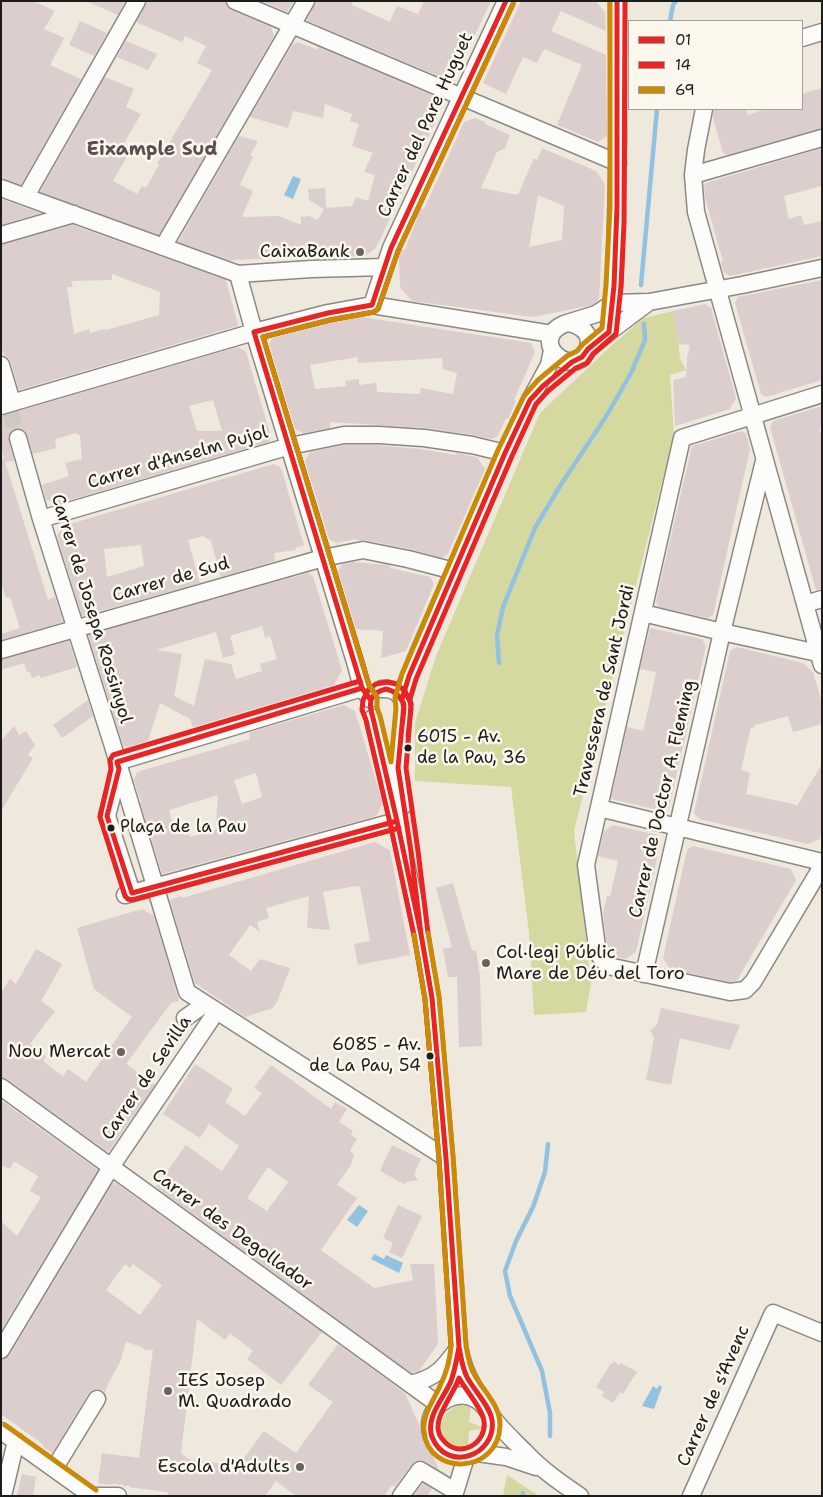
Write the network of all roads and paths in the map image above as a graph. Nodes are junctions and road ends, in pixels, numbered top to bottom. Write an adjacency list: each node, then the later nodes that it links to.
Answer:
1 (137, 1): 15 (street)
2 (235, 1): 6 (street)
3 (306, 1): 6 (street)
4 (506, 1): 9 (street, Carrer del Pare Huguet)
5 (617, 1): 12 (street)
6 (291, 25): 9 (street); 18 (street)
7 (822, 32): 8 (street)
8 (803, 38)
9 (461, 97): 12 (street); 19 (street, Carrer del Pare Huguet)
10 (704, 110): 13 (street)
11 (822, 138): 13 (street)
12 (618, 163): 24 (street)
13 (693, 175): 22 (street)
14 (1, 188): 15 (street)
15 (26, 196): 16 (street)
16 (74, 214): 17 (street); 18 (street)
17 (1, 235)
18 (163, 247): 21 (street)
19 (384, 267): 21 (street); 25 (street, Carrer del Pare Huguet)
20 (822, 268): 22 (street)
21 (238, 274): 27 (street)
22 (718, 290): 23 (street); 36 (street)
23 (649, 302): 24 (street); 28 (street)
24 (613, 303): 26 (street); 28 (street)
25 (372, 305): 27 (street); 29 (street)
26 (568, 323): 29 (street); 30 (street)
27 (254, 332): 35 (street); 38 (street)
28 (609, 332): 30 (street)
29 (552, 342): 31 (street); 34 (street)
30 (588, 349): 31 (street)
31 (572, 362): 34 (street)
32 (1, 365): 35 (street)
33 (822, 394): 36 (street)
34 (530, 400): 39 (street)
35 (8, 406)
36 (753, 415): 40 (street); 46 (street, Travessera de Sant Jordi)
37 (18, 438): 41 (street, Carrer de Josepa Rossinyol)
38 (290, 446): 39 (street, Carrer d'Anselm Pujol); 41 (street, Carrer d'Anselm Pujol); 42 (street)
39 (505, 453): 43 (street)
40 (765, 459): 45 (street); 48 (street, Carrer de Doctor A. Fleming)
41 (41, 519): 47 (street, Carrer de Josepa Rossinyol)
42 (323, 558): 43 (street, Carrer de Sud); 47 (street, Carrer de Sud); 52 (street)
43 (454, 571): 49 (street)
44 (822, 599): 45 (street)
45 (805, 604): 51 (street)
46 (642, 613): 48 (street); 56 (street, Travessera de Sant Jordi)
47 (76, 628): 50 (street, Carrer de Sud); 55 (street, Carrer de Josepa Rossinyol)
48 (722, 632): 51 (street); 58 (street, Carrer de Doctor A. Fleming)
49 (420, 649): 52 (street); 53 (street)
50 (1, 650)
51 (821, 657)
52 (371, 692): 53 (street); 54 (street); 55 (street)
53 (402, 706): 54 (street); 62 (street)
54 (373, 718): 57 (street)
55 (118, 766): 61 (street, Carrer de Josepa Rossinyol); 61 (street)
56 (599, 808): 58 (street); 63 (street, Travessera de Sant Jordi)
57 (397, 821): 61 (street); 62 (street)
58 (678, 827): 59 (street); 63 (street, Carrer de Doctor A. Fleming)
59 (822, 862)
60 (822, 866): 63 (street)
61 (154, 887): 64 (street, Carrer de Josepa Rossinyol)
62 (421, 934): 68 (street)
63 (644, 974)
64 (187, 992): 65 (street, Carrer de Sevilla)
65 (211, 1008): 66 (street); 68 (street, Carrer de Sevilla); 69 (street, Carrer de Sevilla)
66 (184, 1018)
67 (1, 1087): 69 (street, Carrer des Degollador)
68 (446, 1158): 71 (street)
69 (110, 1166): 72 (street, Carrer de Sevilla); 73 (street, Carrer des Degollador)
70 (822, 1333): 88 (street, Carrer de s'Avenc)
71 (458, 1348): 73 (street); 75 (street); 76 (street)
72 (1, 1350)
73 (410, 1384): 75 (street, Carrer des Degollador)
74 (98, 1399): 80 (street)
75 (440, 1404): 76 (street); 79 (street)
76 (488, 1411): 79 (street); 81 (street)
77 (1, 1431): 78 (street)
78 (16, 1441): 80 (street); 83 (street)
79 (472, 1455): 81 (street); 82 (street)
80 (54, 1469): 84 (street)
81 (546, 1472): 87 (street)
82 (455, 1494): 86 (street)
83 (4, 1496)
84 (92, 1496): 85 (street)
85 (118, 1496)
86 (401, 1496)
87 (580, 1496)
88 (692, 1496)

